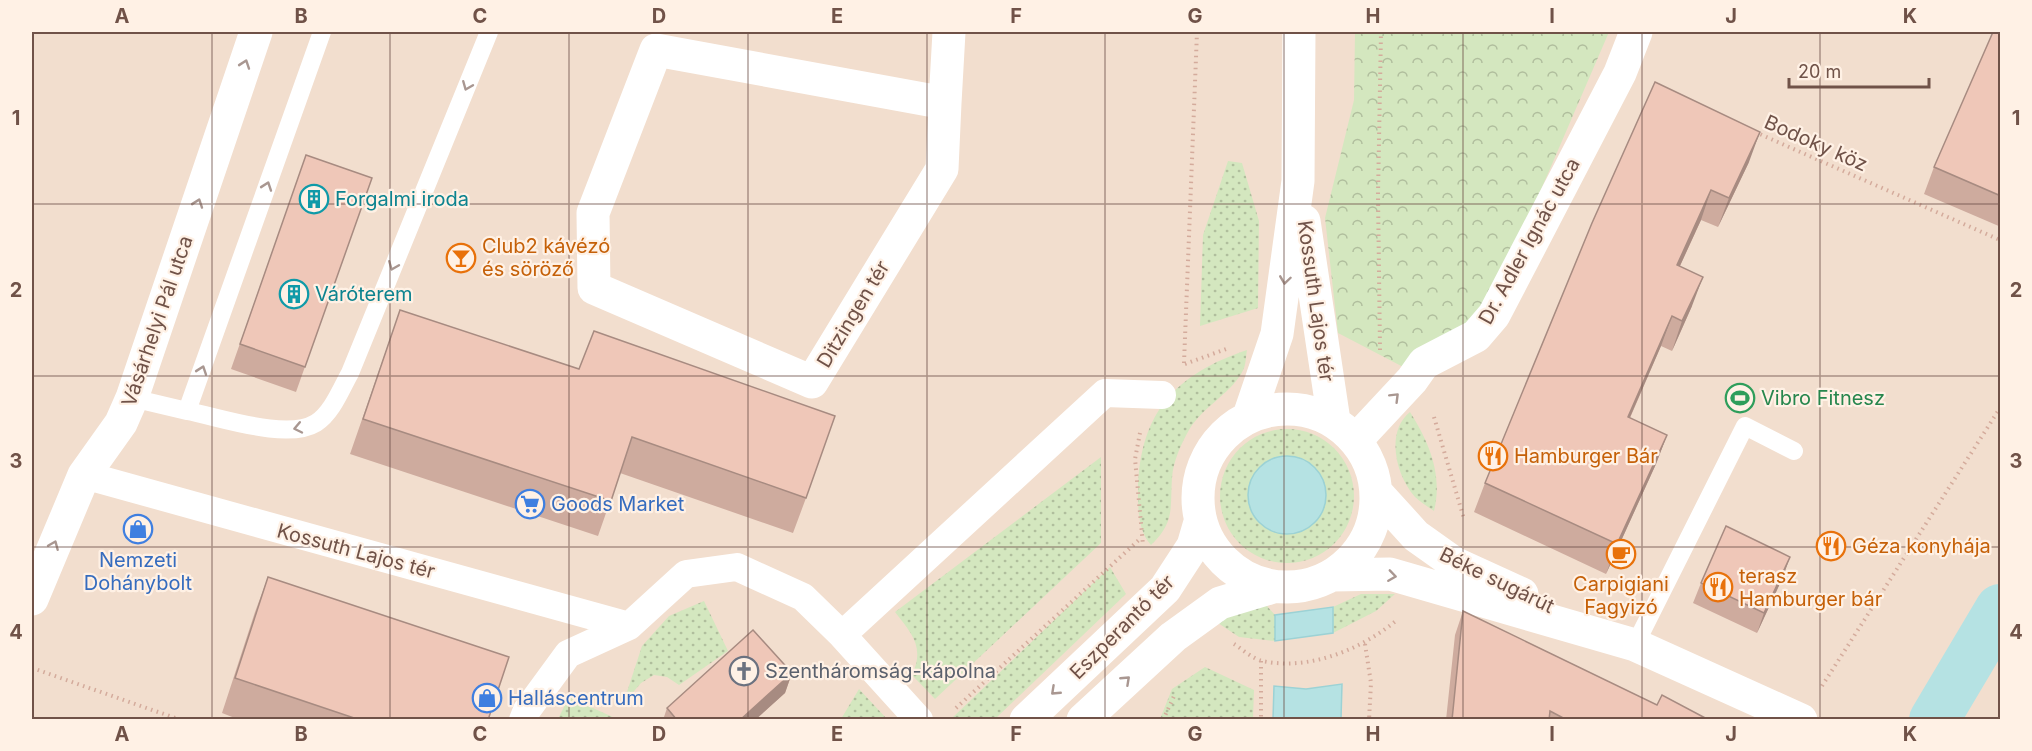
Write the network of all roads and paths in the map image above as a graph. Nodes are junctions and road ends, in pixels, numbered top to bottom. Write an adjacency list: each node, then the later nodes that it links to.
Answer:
1 (256, 32): 15 (street, Vásárhelyi Pál utca, one-way to 1)
2 (322, 32): 17 (lane, one-way to 2)
3 (489, 32): 17 (lane, one-way to 17)
4 (949, 32): 9 (street)
5 (1197, 32): 14 (path)
6 (1299, 32): 11 (street, Kossuth Lajos tér)
7 (1381, 32): 13 (path)
8 (1636, 32): 13 (street, Dr. Adler Ignác utca)
9 (945, 103): 9 (street, Ditzingen tér)
10 (1750, 130): 12 (path, Bodoky köz)
11 (1298, 181): 18 (street, Kossuth Lajos tér, one-way to 18); 19 (street, Kossuth Lajos tér)
12 (2001, 240)
13 (1412, 380): 19 (street, Dr. Adler Ignác utca, one-way to 13); 24 (path)
14 (1162, 395): 29 (street); 35 (path)
15 (132, 398): 17 (lane); 21 (street, Vásárhelyi Pál utca)
16 (2001, 408): 36 (path)
17 (188, 411)
18 (1249, 416): 19 (street); 23 (street)
19 (1345, 431): 22 (street)
20 (1794, 451): 31 (lane)
21 (84, 476): 27 (street, Vásárhelyi Pál utca, one-way to 21); 28 (street, Kossuth Lajos tér)
22 (1376, 492): 24 (street, Béke sugárút); 25 (street)
23 (1200, 522): 26 (street); 40 (street, Eszperantó tér, one-way to 40)
24 (1454, 563): 31 (street, Béke sugárút)
25 (1333, 575): 26 (street); 31 (street, one-way to 31)
26 (1273, 587): 41 (street, Eszperantó tér, one-way to 26)
27 (32, 599)
28 (629, 626): 29 (street); 38 (street)
29 (842, 634): 39 (street)
30 (1365, 644): 44 (path)
31 (1635, 645): 36 (street)
32 (1260, 661): 43 (path)
33 (32, 668): 37 (path)
34 (1176, 691): 42 (path)
35 (951, 712)
36 (1784, 715)
37 (181, 720)
38 (523, 720)
39 (919, 720)
40 (1026, 720)
41 (1083, 720)
42 (1163, 720)
43 (1261, 720)
44 (1369, 720)

